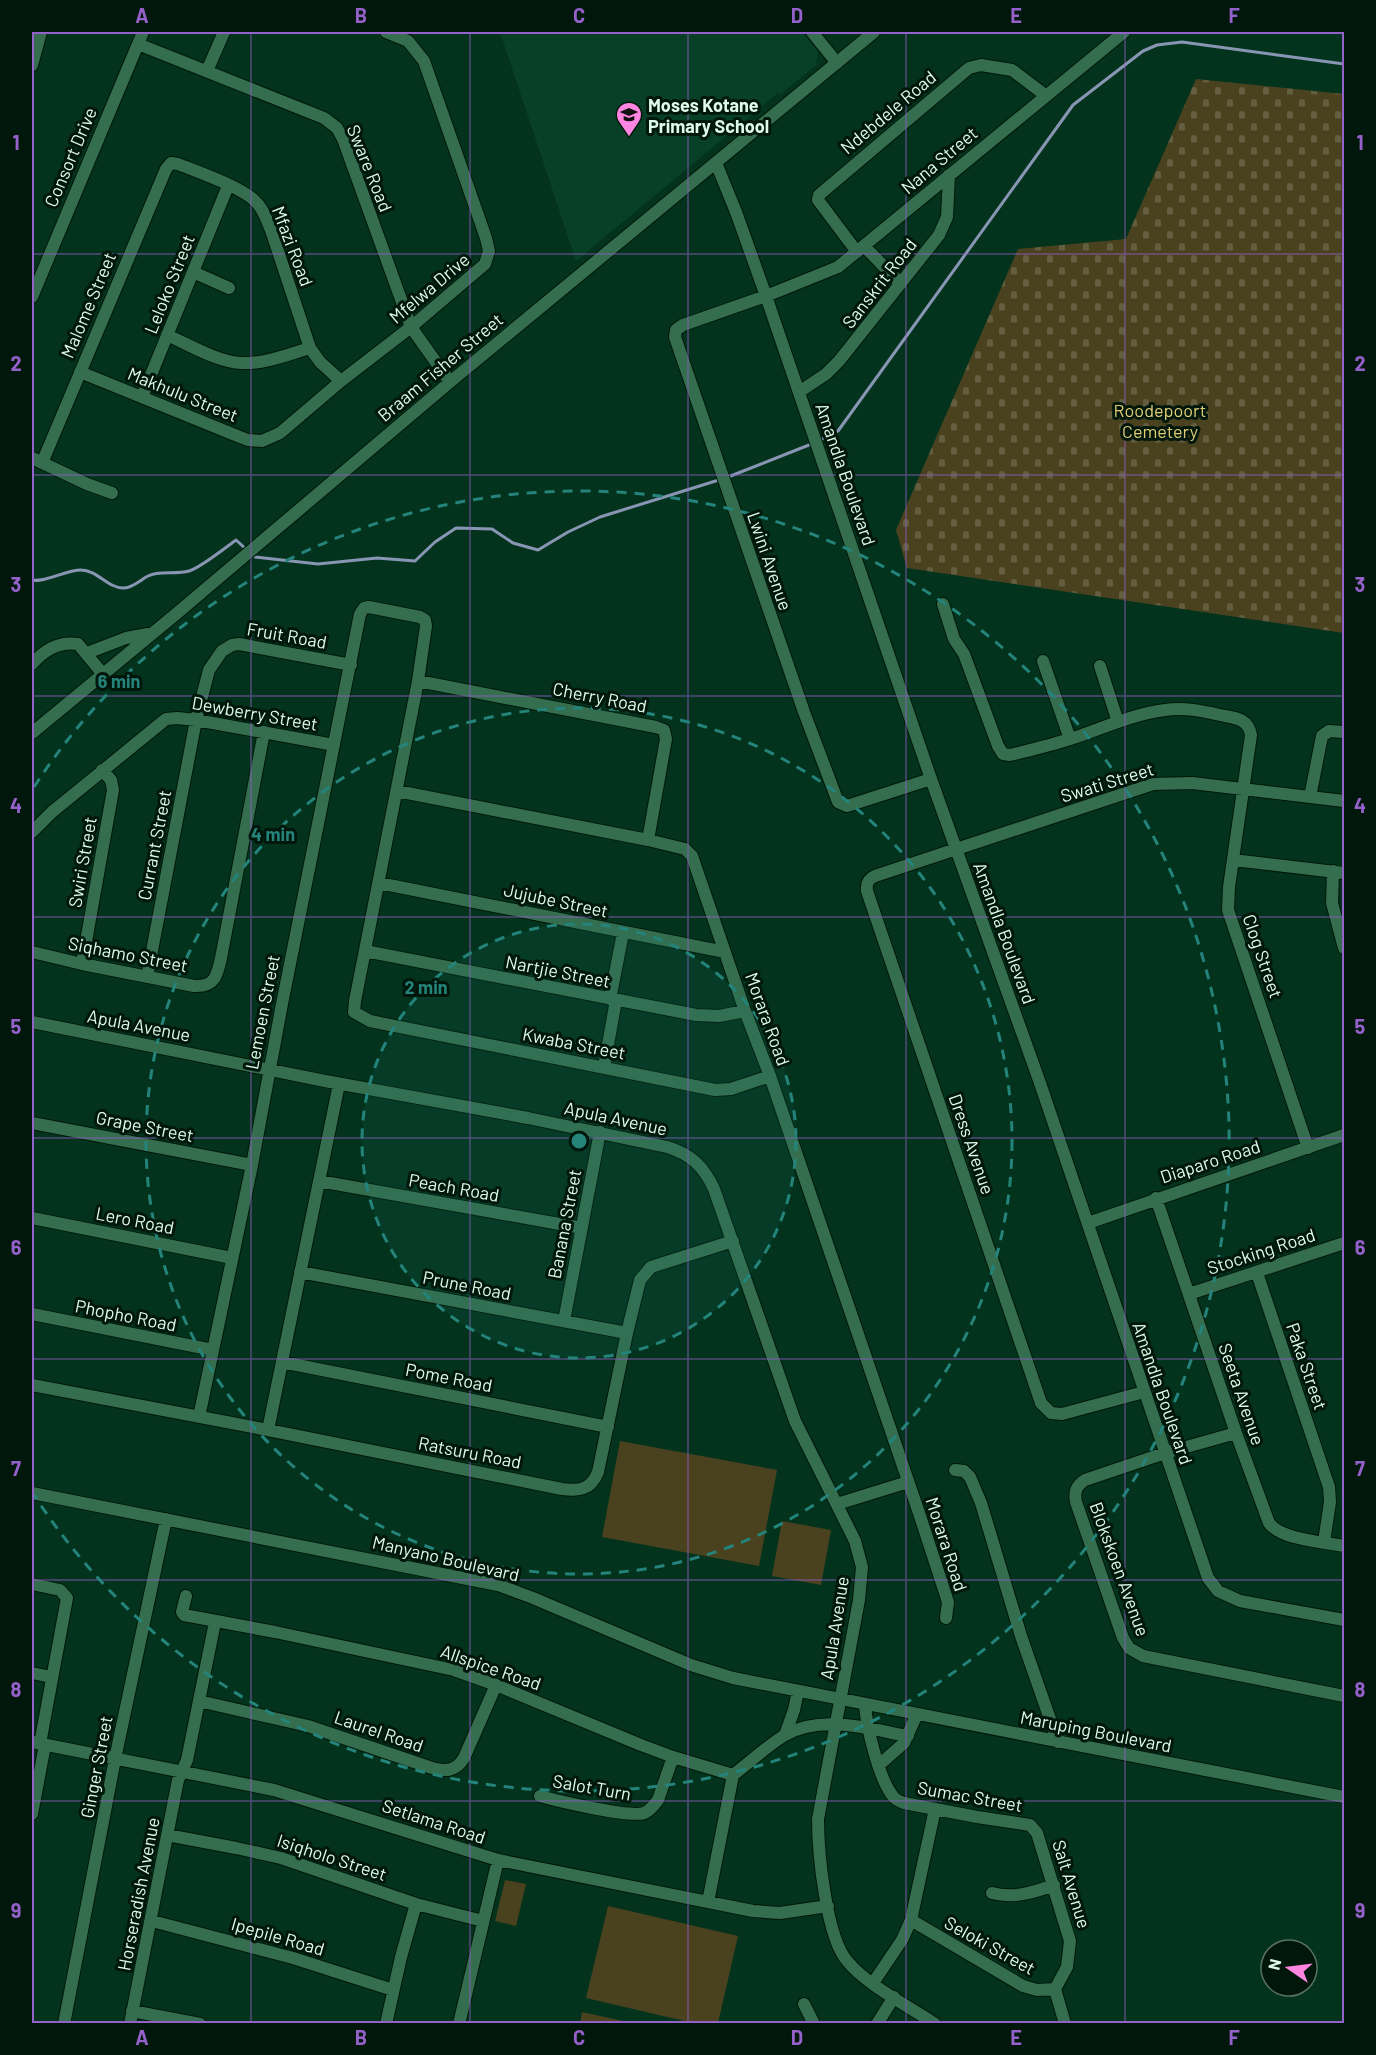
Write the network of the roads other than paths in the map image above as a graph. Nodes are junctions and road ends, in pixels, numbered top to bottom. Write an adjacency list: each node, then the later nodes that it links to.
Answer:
1 (41, 32): 9 (street)
2 (143, 32): 8 (street, Consort Drive)
3 (224, 32): 12 (street)
4 (812, 32): 10 (street)
5 (874, 32): 10 (street, Braam Fisher Street)
6 (394, 33): 24 (street, Mfelwa Drive)
7 (1118, 33): 13 (street, Nana Street)
8 (138, 44): 12 (street, Sware Road); 23 (street, Consort Drive)
9 (34, 48): 11 (street)
10 (837, 63): 15 (street, Braam Fisher Street)
11 (32, 65)
12 (207, 72): 24 (street, Sware Road)
13 (1045, 95): 16 (street, Nana Street); 18 (street, Ndebdele Road)
14 (171, 163): 17 (street, Mfazi Road); 27 (street, Malome Street)
15 (716, 163): 22 (street, Amandla Boulevard); 29 (street, Braam Fisher Street)
16 (949, 175): 18 (street, Nana Street); 20 (street, Sanskrit Road)
17 (228, 186): 19 (street, Leloko Street); 26 (street, Mfazi Road)
18 (860, 249): 20 (street); 22 (street, Nana Street)
19 (193, 272): 21 (street); 25 (street, Leloko Street)
20 (901, 284): 30 (street, Sanskrit Road)
21 (229, 288)
22 (766, 296): 30 (street, Amandla Boulevard); 52 (street, Lwini Avenue)
23 (32, 297)
24 (411, 327): 28 (street, Mfelwa Drive); 29 (street, Sware Road)
25 (167, 335): 26 (street); 31 (street, Leloko Street)
26 (310, 348): 28 (street, Mfazi Road)
27 (80, 372): 31 (street, Makhulu Street); 33 (street, Malome Street)
28 (341, 381): 32 (street, Mfelwa Drive)
29 (450, 382): 36 (street, Braam Fisher Street)
30 (799, 392): 52 (street, Amandla Boulevard)
31 (142, 397): 32 (street, Makhulu Street)
32 (274, 437)
33 (37, 461): 34 (street)
34 (112, 493)
35 (943, 603): 49 (street)
36 (152, 633): 37 (street); 42 (street, Braam Fisher Street)
37 (87, 653): 39 (street); 42 (street)
38 (1043, 661): 49 (street)
39 (32, 664)
40 (351, 665): 43 (street, Lemoen Street); 44 (street, Fruit Road); 50 (street, Lemoen Street)
41 (1100, 666): 45 (street)
42 (102, 673): 48 (street, Braam Fisher Street)
43 (418, 681): 54 (street); 58 (street, Cherry Road)
44 (196, 720): 46 (street, Dewberry Street); 51 (street, Dewberry Street); 69 (street, Currant Street)
45 (1118, 722): 49 (street); 53 (street, Clog Street)
46 (264, 732): 50 (street, Dewberry Street); 69 (street, Siqhamo Street)
47 (1344, 732): 55 (street)
48 (32, 733)
49 (1070, 739)
50 (334, 745): 74 (street, Lemoen Street)
51 (102, 770): 57 (street, Dewberry Street); 68 (street, Swiri Street)
52 (931, 779): 59 (street, Amandla Boulevard)
53 (1244, 788): 55 (street, Swati Street); 59 (street, Swati Street); 60 (street, Clog Street)
54 (397, 791): 58 (street, Morara Road); 62 (street)
55 (1310, 797): 56 (street, Swati Street)
56 (1344, 801)
57 (32, 832)
58 (648, 840): 67 (street, Morara Road)
59 (956, 850): 85 (street, Amandla Boulevard); 99 (street, Dress Avenue)
60 (1233, 860): 61 (street); 80 (street, Clog Street)
61 (1339, 872): 64 (street)
62 (380, 883): 63 (street, Jujube Street); 65 (street)
63 (623, 933): 67 (street, Jujube Street); 70 (street)
64 (1344, 948)
65 (365, 951): 70 (street, Nartjie Street); 73 (street, Kwaba Street)
66 (32, 952): 68 (street, Siqhamo Street)
67 (725, 952): 71 (street, Morara Road)
68 (82, 964): 69 (street, Siqhamo Street)
69 (147, 977)
70 (613, 1000): 71 (street, Nartjie Street); 73 (street)
71 (745, 1011): 75 (street, Morara Road)
72 (32, 1022): 74 (street, Apula Avenue)
73 (604, 1067): 75 (street, Kwaba Street)
74 (269, 1070): 76 (street, Apula Avenue); 81 (street, Lemoen Street)
75 (770, 1076): 106 (street, Morara Road)
76 (339, 1084): 78 (street, Apula Avenue); 82 (street)
77 (32, 1123): 81 (street, Grape Street)
78 (600, 1132): 86 (street, Banana Street); 87 (street, Apula Avenue)
79 (1344, 1135): 80 (street, Diaparo Road)
80 (1308, 1148): 83 (street, Diaparo Road)
81 (252, 1166): 89 (street, Lemoen Street)
82 (319, 1181): 86 (street, Peach Road); 90 (street)
83 (1156, 1198): 85 (street, Diaparo Road); 92 (street, Seeta Avenue)
84 (32, 1218): 89 (street, Lero Road)
85 (1088, 1223): 99 (street, Amandla Boulevard)
86 (582, 1228): 94 (street, Banana Street)
87 (733, 1241): 95 (street, Ratsuru Road); 108 (street, Apula Avenue)
88 (1344, 1243): 91 (street, Stocking Road)
89 (232, 1258): 96 (street, Lemoen Street)
90 (300, 1272): 94 (street, Prune Road); 97 (street)
91 (1257, 1273): 92 (street, Stocking Road); 110 (street, Paka Street)
92 (1189, 1294): 103 (street, Seeta Avenue)
93 (32, 1314): 96 (street, Phopho Road)
94 (564, 1321): 95 (street, Prune Road)
95 (627, 1333): 101 (street, Ratsuru Road)
96 (213, 1350): 100 (street, Lemoen Street)
97 (282, 1362): 101 (street, Pome Road); 102 (street)
98 (32, 1385): 100 (street, Ratsuru Road)
99 (1144, 1392): 104 (street, Amandla Boulevard)
100 (199, 1418): 102 (street, Ratsuru Road)
101 (608, 1427): 102 (street, Ratsuru Road)
102 (268, 1430)
103 (1236, 1433): 104 (street, Blokskoen Avenue); 110 (street, Seeta Avenue)
104 (1165, 1453): 115 (street, Amandla Boulevard); 121 (street, Blokskoen Avenue)
105 (956, 1470): 130 (street)
106 (908, 1482): 108 (street, Morara Road); 114 (street, Morara Road)
107 (32, 1493): 109 (street, Manyano Boulevard)
108 (837, 1504): 122 (street, Apula Avenue)
109 (166, 1519): 120 (street, Manyano Boulevard); 133 (street, Ginger Street)
110 (1324, 1542): 111 (street, Seeta Avenue)
111 (1344, 1546)
112 (32, 1584): 118 (street)
113 (186, 1596): 116 (street, Allspice Road)
114 (946, 1618)
115 (1344, 1620)
116 (215, 1622): 119 (street, Allspice Road); 123 (street)
117 (32, 1673): 118 (street)
118 (51, 1677): 131 (street)
119 (496, 1684): 123 (street, Laurel Road); 132 (street, Allspice Road)
120 (798, 1691): 122 (street, Manyano Boulevard); 128 (street)
121 (1344, 1696)
122 (841, 1699): 124 (street, Maruping Boulevard); 126 (street, Apula Avenue)
123 (199, 1701): 135 (street)
124 (866, 1704): 125 (street, Maruping Boulevard); 127 (street)
125 (917, 1714): 129 (street); 130 (street, Maruping Boulevard)
126 (836, 1724): 127 (street); 128 (street); 148 (street, Apula Avenue)
127 (867, 1728): 129 (street); 134 (street)
128 (785, 1735): 136 (street)
129 (908, 1736): 134 (street)
130 (1058, 1742): 138 (street, Maruping Boulevard)
131 (39, 1743): 133 (street, Setlama Road); 140 (street)
132 (673, 1757): 136 (street, Allspice Road); 137 (street, Salot Turn)
133 (115, 1759): 135 (street, Setlama Road); 158 (street, Ginger Street)
134 (879, 1765): 139 (street, Sumac Street)
135 (182, 1772): 142 (street, Horseradish Avenue); 143 (street, Setlama Road)
136 (733, 1775): 146 (street)
137 (540, 1796)
138 (1344, 1797)
139 (935, 1809): 141 (street, Sumac Street); 149 (street)
140 (32, 1814)
141 (1030, 1825): 144 (street, Salt Avenue)
142 (167, 1835): 147 (street, Isiqholo Street); 150 (street, Horseradish Avenue)
143 (498, 1860): 146 (street, Setlama Road); 151 (street)
144 (1054, 1886): 145 (street); 153 (street, Salt Avenue)
145 (992, 1893)
146 (708, 1902): 148 (street, Setlama Road)
147 (416, 1904): 151 (street, Isiqholo Street); 154 (street)
148 (828, 1906): 152 (street, Apula Avenue)
149 (911, 1920): 152 (street); 153 (street, Seloki Street)
150 (152, 1921): 154 (street, Ipepile Road); 157 (street, Horseradish Avenue)
151 (483, 1921): 161 (street)
152 (873, 1983): 155 (street, Apula Avenue)
153 (1054, 1989): 165 (street)
154 (393, 1990): 160 (street)
155 (894, 1997): 163 (street); 164 (street, Apula Avenue)
156 (804, 2004): 162 (street)
157 (131, 2017): 159 (street)
158 (64, 2024)
159 (200, 2024)
160 (386, 2024)
161 (459, 2024)
162 (814, 2024)
163 (877, 2024)
164 (935, 2024)
165 (1065, 2024)

